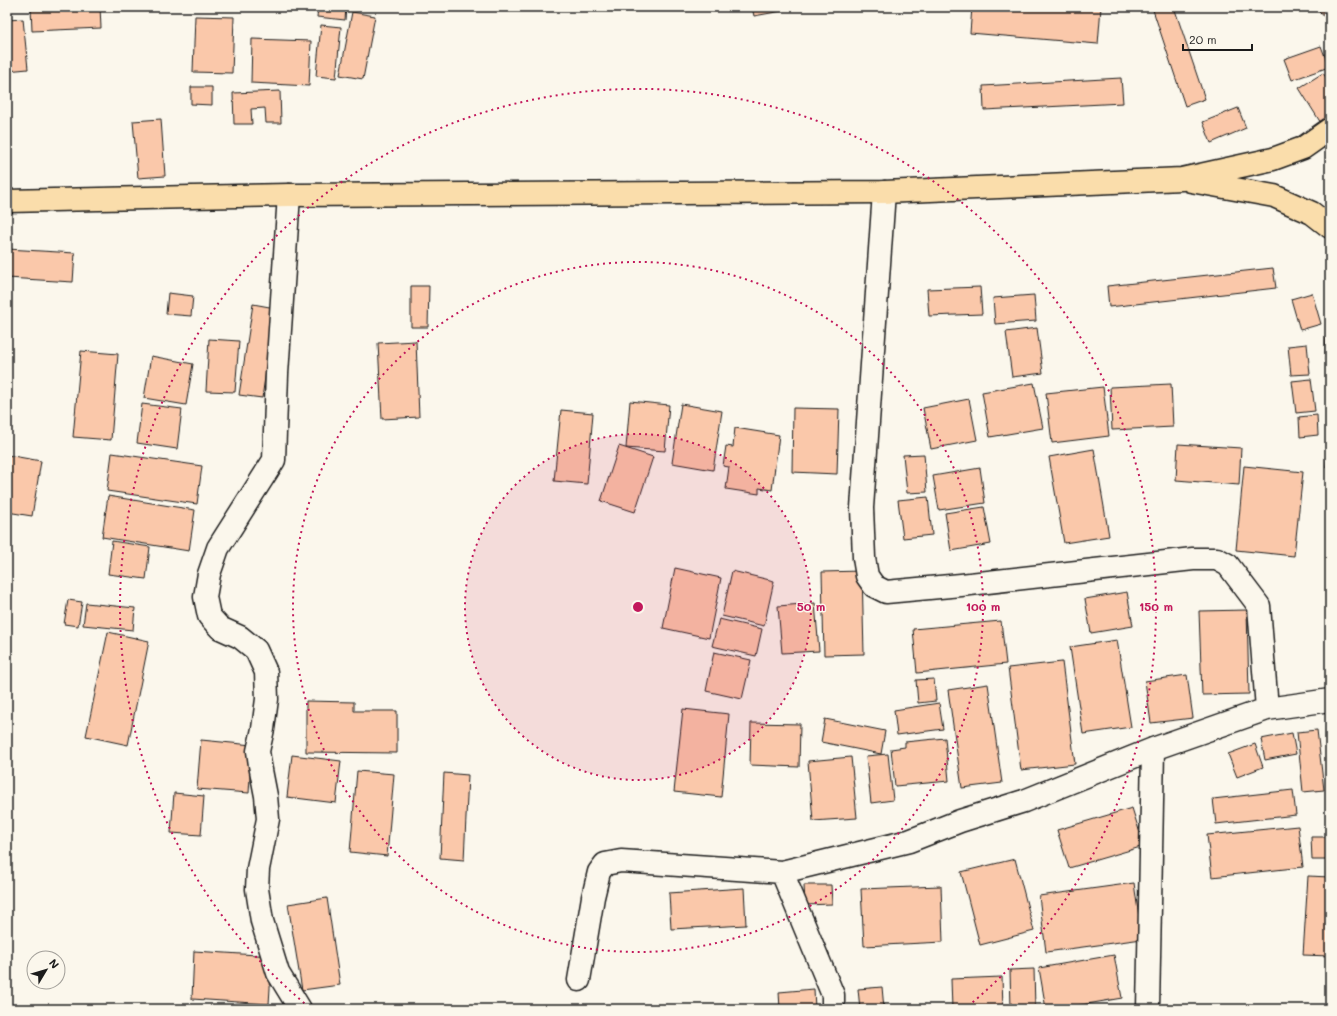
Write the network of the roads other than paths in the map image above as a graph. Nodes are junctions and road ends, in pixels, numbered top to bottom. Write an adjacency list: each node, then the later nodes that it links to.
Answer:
1 (1330, 129): 2 (main road)
2 (1182, 179): 3 (main road); 6 (main road)
3 (884, 192): 4 (main road); 8 (street)
4 (289, 194): 5 (main road); 12 (street)
5 (7, 201)
6 (1330, 227)
7 (1330, 700): 8 (street)
8 (1267, 709): 9 (street)
9 (1153, 748): 10 (street); 14 (street)
10 (782, 872): 11 (street); 13 (street)
11 (579, 980)
12 (300, 1009)
13 (833, 1009)
14 (1148, 1009)

